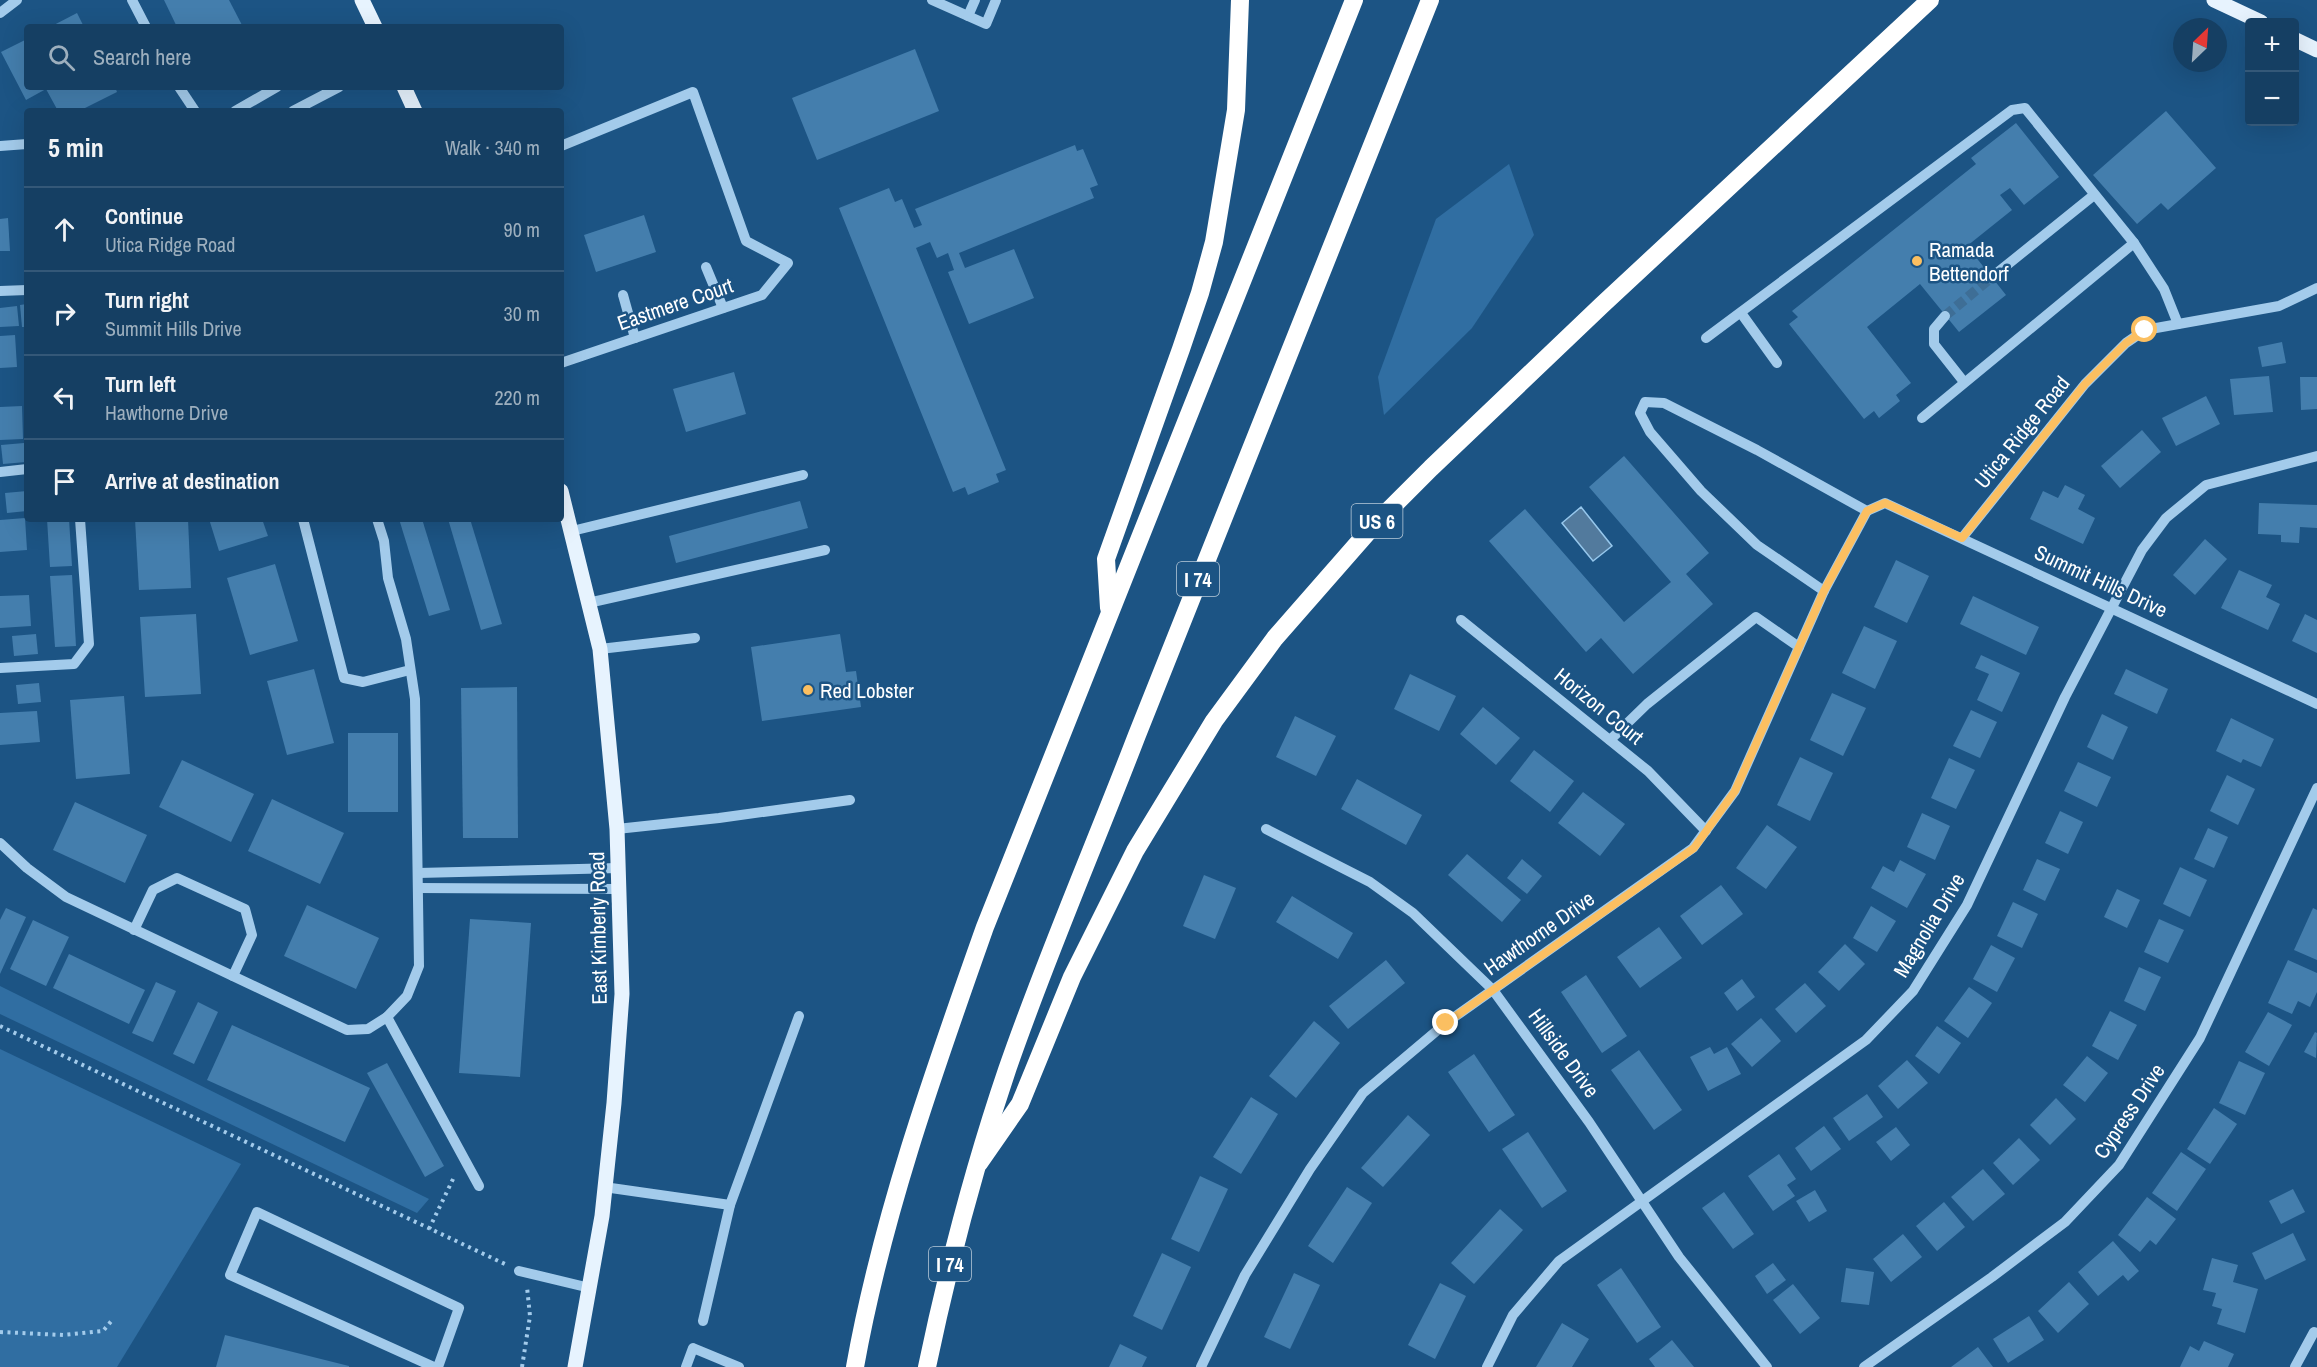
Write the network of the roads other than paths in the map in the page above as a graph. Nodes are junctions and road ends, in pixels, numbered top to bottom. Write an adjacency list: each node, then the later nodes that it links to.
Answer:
1 (17, 0): 12 (street)
2 (132, 0): 15 (street)
3 (932, 0): 13 (street)
4 (975, 0): 13 (street)
5 (996, 0): 13 (street)
6 (1240, 0): 63 (highway)
7 (1354, 0): 63 (highway)
8 (1430, 0): 87 (highway, I 74)
9 (1930, 0): 87 (highway, US 6)
10 (2214, 0): 14 (main road)
11 (366, 1): 16 (main road)
12 (0, 13)
13 (968, 16)
14 (2252, 18)
15 (144, 24)
16 (374, 24)
17 (2299, 41): 18 (main road)
18 (2317, 50)
19 (181, 90): 23 (street)
20 (272, 90): 24 (street)
21 (333, 90): 25 (street)
22 (405, 90): 26 (main road)
23 (193, 108)
24 (240, 108)
25 (299, 108)
26 (414, 108)
27 (24, 144): 29 (street)
28 (564, 145): 38 (street, Eastmere Court)
29 (0, 146)
30 (2094, 195): 31 (street); 33 (street); 39 (street)
31 (2134, 243): 41 (street); 46 (street)
32 (706, 267): 38 (street)
33 (1992, 277)
34 (2317, 288): 41 (street, Utica Ridge Road)
35 (24, 290): 36 (street)
36 (0, 291)
37 (623, 295): 42 (street)
38 (723, 308): 42 (street, Eastmere Court)
39 (1741, 312): 43 (street); 45 (street)
40 (1945, 316): 46 (street)
41 (2178, 324): 58 (street, Utica Ridge Road)
42 (635, 338): 44 (street, Eastmere Court)
43 (1706, 338)
44 (564, 362)
45 (1777, 363)
46 (1964, 382): 47 (street)
47 (1922, 418)
48 (2317, 456): 62 (street, Magnolia Drive)
49 (24, 469): 50 (street)
50 (0, 471)
51 (804, 475): 57 (street)
52 (564, 502): 57 (main road, East Kimberly Road)
53 (1867, 511): 58 (street, Summit Hills Drive); 60 (street, Hawthorne Drive); 60 (street)
54 (80, 522): 68 (street)
55 (304, 522): 69 (street)
56 (378, 522): 69 (street)
57 (572, 531): 61 (main road, East Kimberly Road)
58 (1962, 538): 62 (street, Summit Hills Drive)
59 (825, 550): 61 (street)
60 (1824, 591): 66 (street, Hawthorne Drive)
61 (588, 603): 67 (main road, East Kimberly Road)
62 (2112, 608): 70 (street, Summit Hills Drive); 90 (street, Magnolia Drive)
63 (1109, 614): 100 (highway)
64 (1461, 620): 71 (street, Horizon Court)
65 (695, 638): 67 (street)
66 (1799, 646): 71 (street); 76 (street, Hawthorne Drive)
67 (600, 650): 74 (main road, East Kimberly Road)
68 (0, 668)
69 (410, 670): 79 (street)
70 (2317, 704)
71 (1610, 740): 76 (street, Horizon Court)
72 (2317, 788): 105 (street, Cypress Drive)
73 (850, 800): 74 (street)
74 (617, 829): 78 (main road, East Kimberly Road)
75 (1266, 829): 84 (street, Hillside Drive)
76 (1706, 831): 84 (street, Hawthorne Drive)
77 (0, 843): 82 (street)
78 (619, 868): 79 (street); 81 (main road, East Kimberly Road)
79 (418, 873): 80 (street)
80 (418, 888): 81 (street); 86 (street)
81 (619, 889): 89 (main road, East Kimberly Road)
82 (134, 930): 83 (street); 83 (street)
83 (233, 976): 86 (street)
84 (1493, 990): 90 (street, Hillside Drive); 102 (street, Hawthorne Drive)
85 (799, 1016): 91 (street)
86 (387, 1017): 88 (street)
87 (980, 1163): 101 (highway, I 74)
88 (479, 1186)
89 (604, 1187): 91 (street); 93 (main road, East Kimberly Road)
90 (1641, 1200): 103 (street, Magnolia Drive); 104 (street, Hillside Drive)
91 (730, 1205): 94 (street)
92 (519, 1270): 93 (street)
93 (590, 1288): 97 (main road, East Kimberly Road)
94 (704, 1321)
95 (2314, 1332): 106 (street)
96 (436, 1367): 96 (street)
97 (575, 1367)
98 (686, 1367): 99 (street)
99 (739, 1367)
100 (855, 1367)
101 (927, 1367)
102 (1201, 1367)
103 (1487, 1367)
104 (1767, 1367)
105 (1864, 1367)
106 (2295, 1367)

